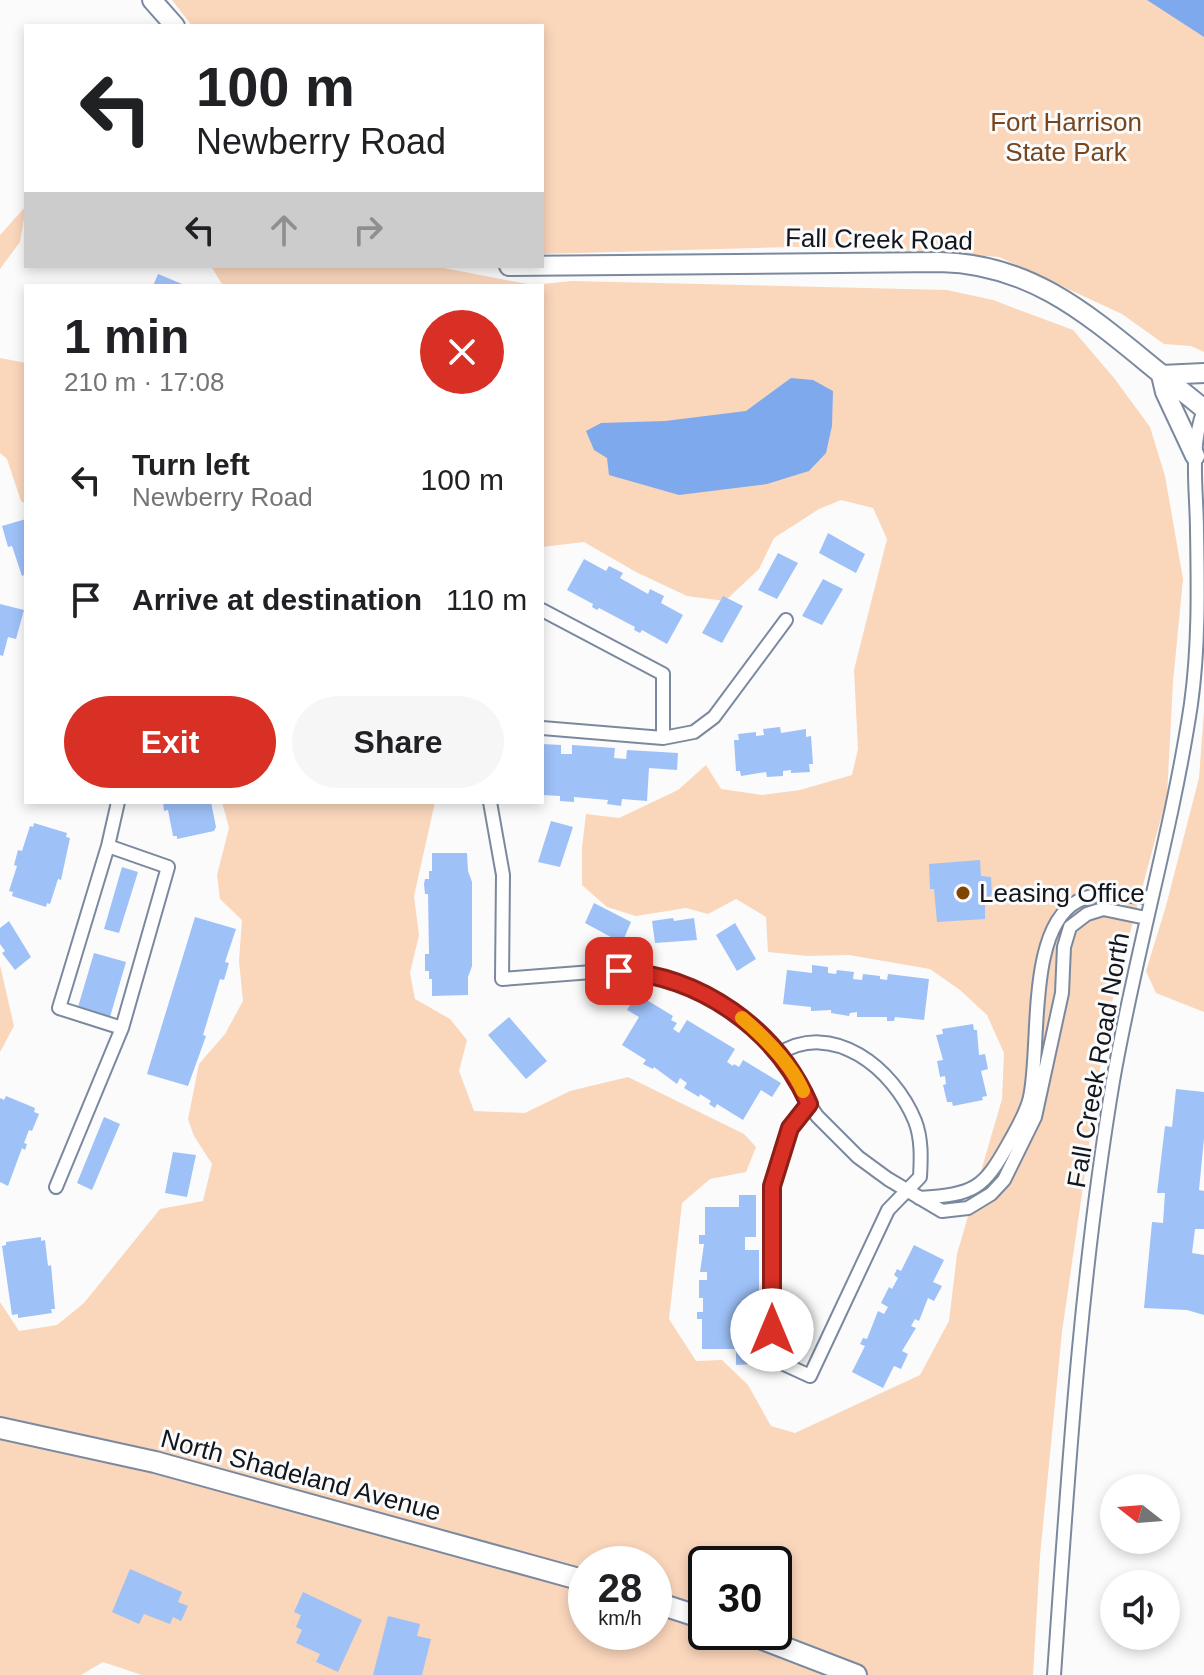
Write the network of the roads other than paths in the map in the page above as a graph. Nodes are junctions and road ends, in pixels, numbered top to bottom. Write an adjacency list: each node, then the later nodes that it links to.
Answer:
1 (152, 0): 2 (main road)
2 (173, 24)
3 (544, 266): 5 (main road, Fall Creek Road)
4 (1204, 373): 5 (main road)
5 (1161, 375): 6 (main road, Fall Creek Road); 7 (main road)
6 (1204, 410): 7 (street, Fall Creek Road North)
7 (1199, 470): 15 (street, Fall Creek Road North)
8 (544, 611): 11 (street)
9 (786, 620): 11 (street)
10 (544, 728): 11 (street)
11 (663, 738)
12 (118, 804): 14 (street)
13 (490, 804): 18 (street)
14 (108, 846): 17 (street); 17 (street)
15 (1151, 898): 16 (street, Fall Creek Road North); 22 (street)
16 (1146, 918): 22 (street); 27 (street, Fall Creek Road North)
17 (122, 1028): 20 (street)
18 (777, 1055): 19 (street); 21 (street)
19 (809, 1104): 21 (street); 21 (street)
20 (56, 1187)
21 (906, 1191): 22 (street)
22 (919, 1198)
23 (0, 1428): 24 (main road, North Shadeland Avenue)
24 (568, 1576)
25 (791, 1650): 26 (main road)
26 (856, 1675)
27 (1054, 1675)

